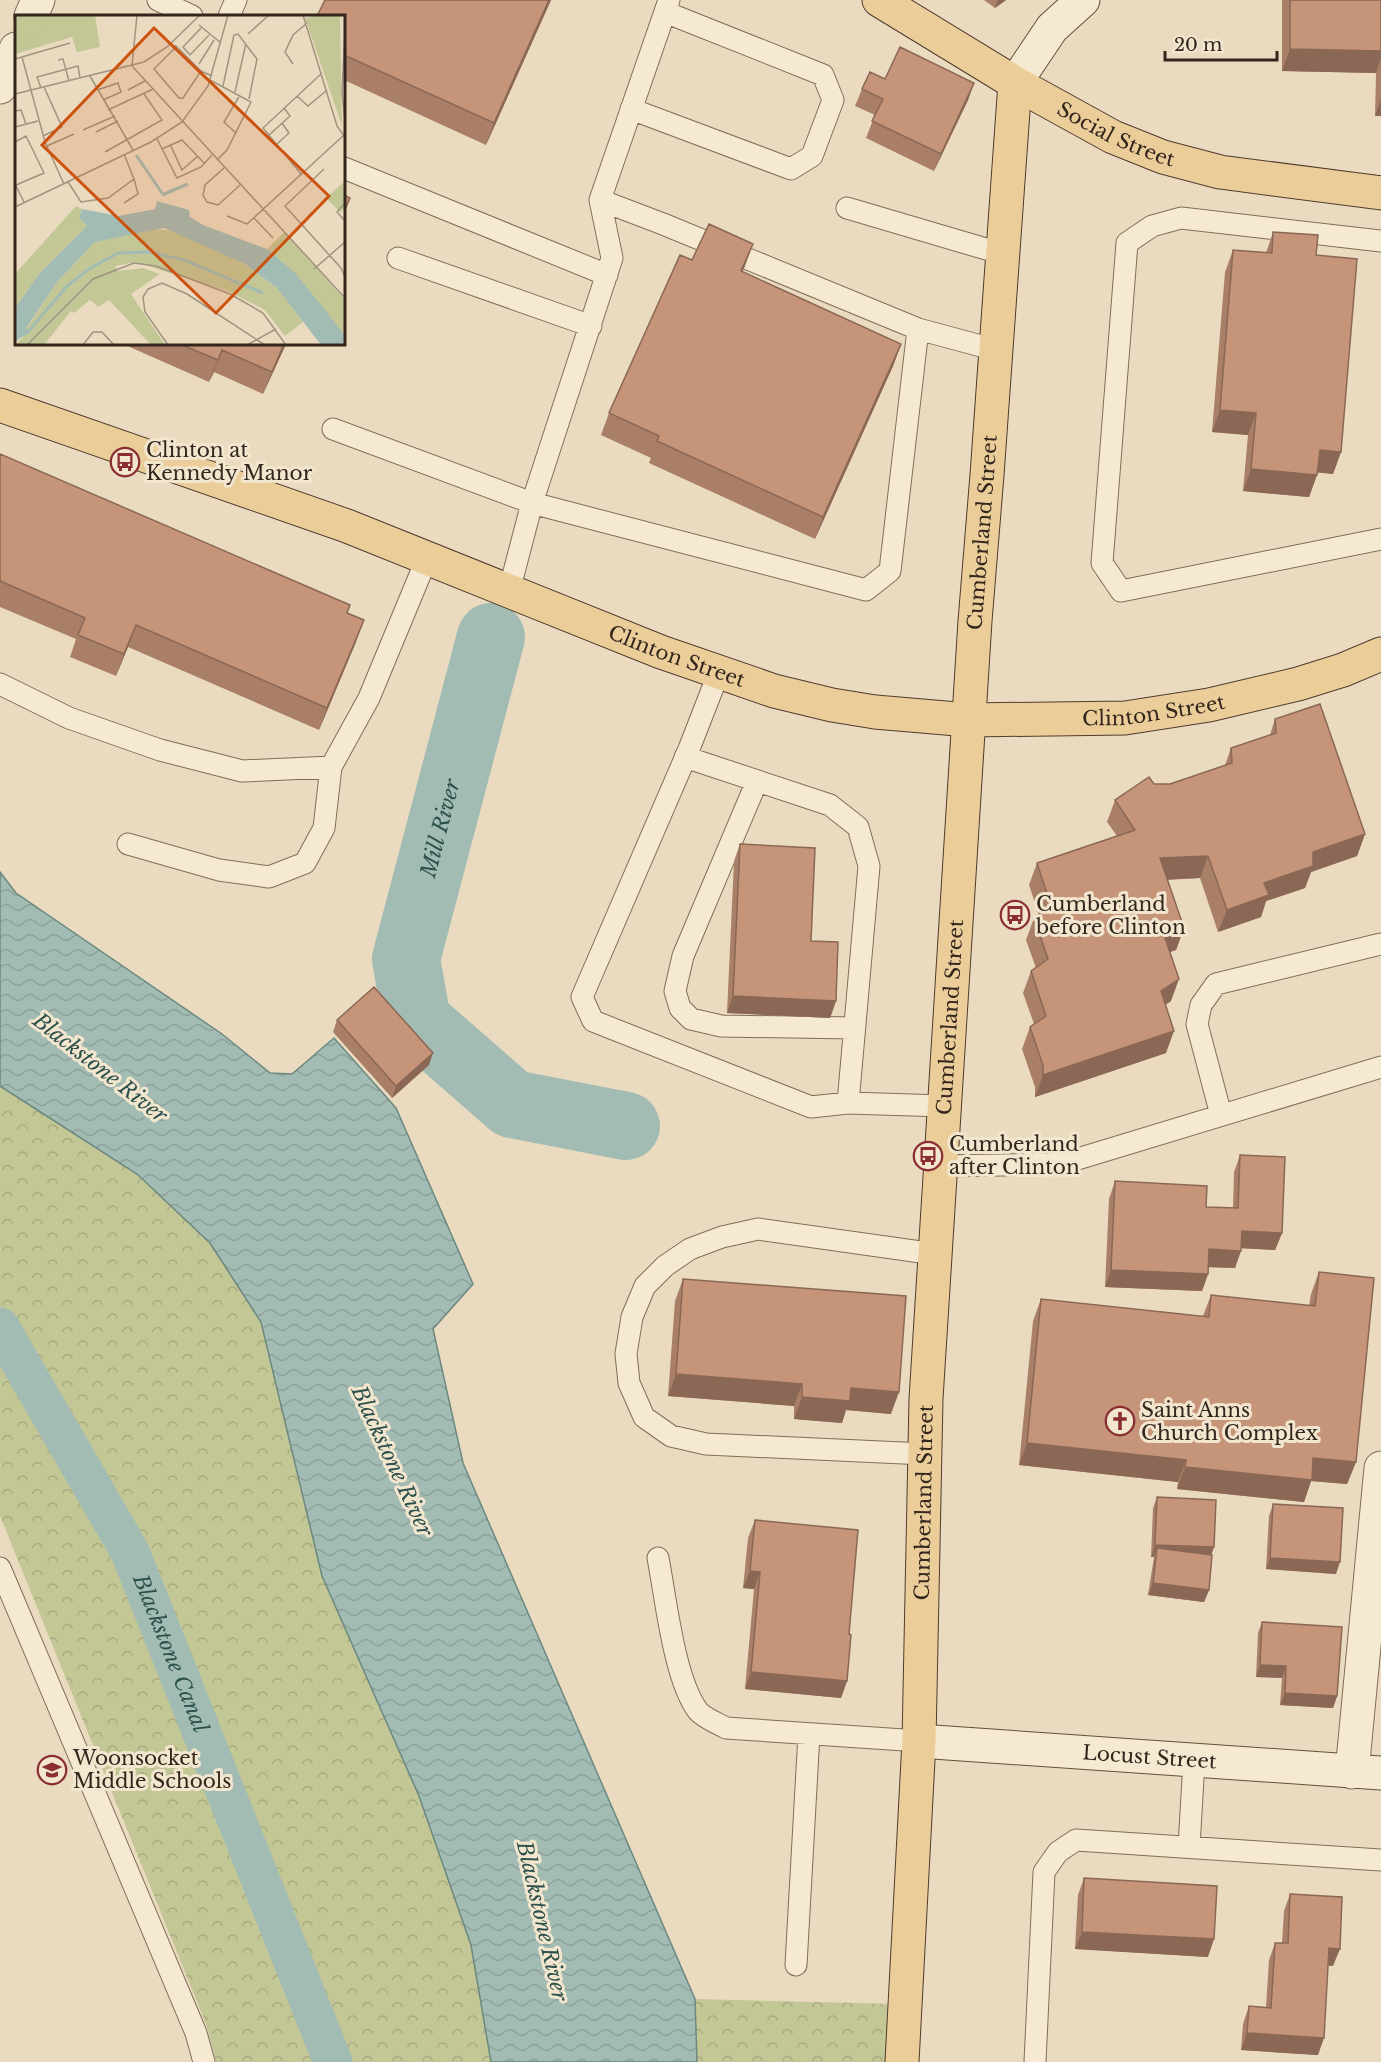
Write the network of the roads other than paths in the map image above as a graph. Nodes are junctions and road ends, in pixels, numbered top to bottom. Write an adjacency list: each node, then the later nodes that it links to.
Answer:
1 (38, 0): 7 (street)
2 (158, 0): 8 (lane)
3 (236, 0): 9 (lane)
4 (879, 0): 10 (main road, Social Street)
5 (1083, 0): 10 (street)
6 (667, 6): 11 (lane); 11 (lane)
7 (31, 15)
8 (190, 15)
9 (229, 15)
10 (1015, 83): 13 (main road, Social Street); 17 (main road, Cumberland Street)
11 (631, 110): 14 (lane)
12 (345, 168): 19 (lane)
13 (1381, 193)
14 (600, 200): 19 (lane); 21 (lane)
15 (847, 208): 17 (lane)
16 (1381, 241): 26 (lane)
17 (1003, 254): 22 (main road, Cumberland Street)
18 (398, 258): 20 (lane)
19 (607, 275): 20 (lane)
20 (591, 326): 25 (lane)
21 (911, 326): 22 (lane); 25 (lane)
22 (996, 350): 32 (main road, Cumberland Street)
23 (0, 405): 27 (main road, Clinton Street)
24 (333, 429): 25 (lane)
25 (532, 503): 28 (lane)
26 (1381, 539)
27 (427, 558): 28 (main road, Clinton Street); 34 (lane)
28 (509, 591): 30 (main road, Clinton Street)
29 (1381, 654): 32 (main road, Clinton Street)
30 (719, 672): 32 (main road, Clinton Street); 33 (lane)
31 (0, 684): 34 (lane)
32 (969, 720): 41 (main road, Cumberland Street)
33 (686, 757): 35 (lane); 40 (lane)
34 (331, 767): 36 (lane)
35 (757, 781): 38 (lane); 38 (lane)
36 (128, 844)
37 (1381, 944): 42 (lane)
38 (854, 1028): 40 (lane)
39 (1381, 1067): 42 (lane)
40 (848, 1103): 41 (lane)
41 (944, 1106): 43 (main road, Cumberland Street)
42 (1221, 1115): 43 (lane)
43 (940, 1166): 44 (main road, Cumberland Street)
44 (935, 1254): 45 (main road, Cumberland Street); 45 (lane)
45 (924, 1454): 50 (main road, Cumberland Street)
46 (1381, 1468): 52 (street)
47 (658, 1558): 49 (lane)
48 (0, 1569): 56 (lane)
49 (809, 1734): 50 (lane); 55 (lane)
50 (919, 1741): 51 (street, Locust Street); 57 (main road, Cumberland Street)
51 (1194, 1761): 52 (street, Locust Street); 53 (lane)
52 (1366, 1773)
53 (1189, 1847): 54 (lane); 58 (lane)
54 (1381, 1860)
55 (796, 1965)
56 (204, 2062)
57 (902, 2062)
58 (1035, 2062)

